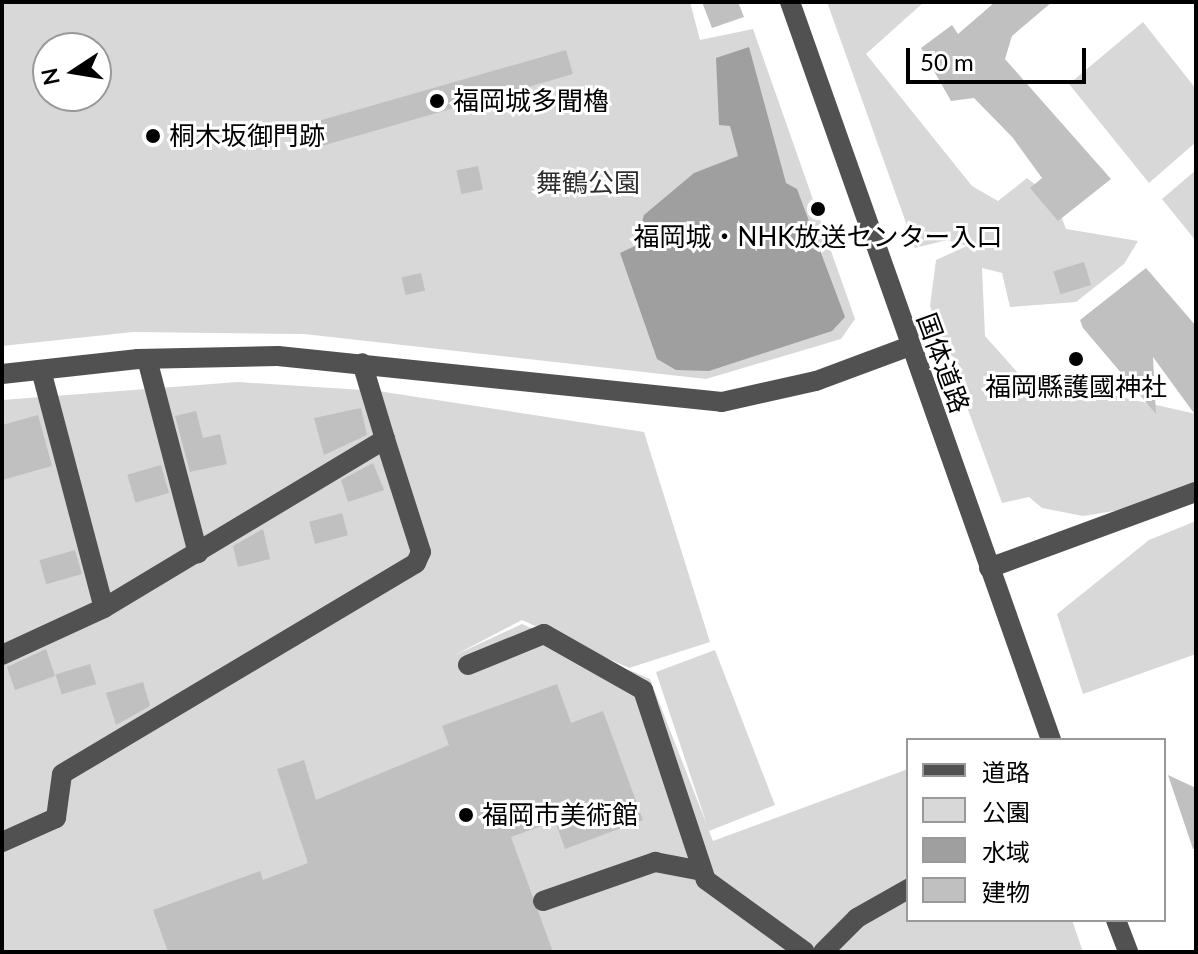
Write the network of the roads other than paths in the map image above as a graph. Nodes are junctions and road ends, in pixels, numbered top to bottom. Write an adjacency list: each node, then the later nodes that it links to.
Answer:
1 (790, 2): 2 (street, 国体道路)
2 (910, 346): 4 (street); 10 (street, 国体道路)
3 (147, 359): 4 (street); 5 (street); 9 (street)
4 (362, 363): 7 (street)
5 (41, 370): 6 (street); 11 (street)
6 (2, 374)
7 (385, 439): 9 (street); 15 (street)
8 (1196, 492): 10 (street)
9 (198, 553): 11 (street)
10 (989, 568): 14 (street, 国体道路)
11 (104, 608): 12 (street)
12 (4, 648)
13 (468, 665): 16 (street)
14 (1050, 738)
15 (2, 842)
16 (702, 871): 18 (street); 20 (street)
17 (906, 890): 21 (street)
18 (543, 901)
19 (1117, 922): 22 (street)
20 (805, 952)
21 (823, 952)
22 (1128, 952)

